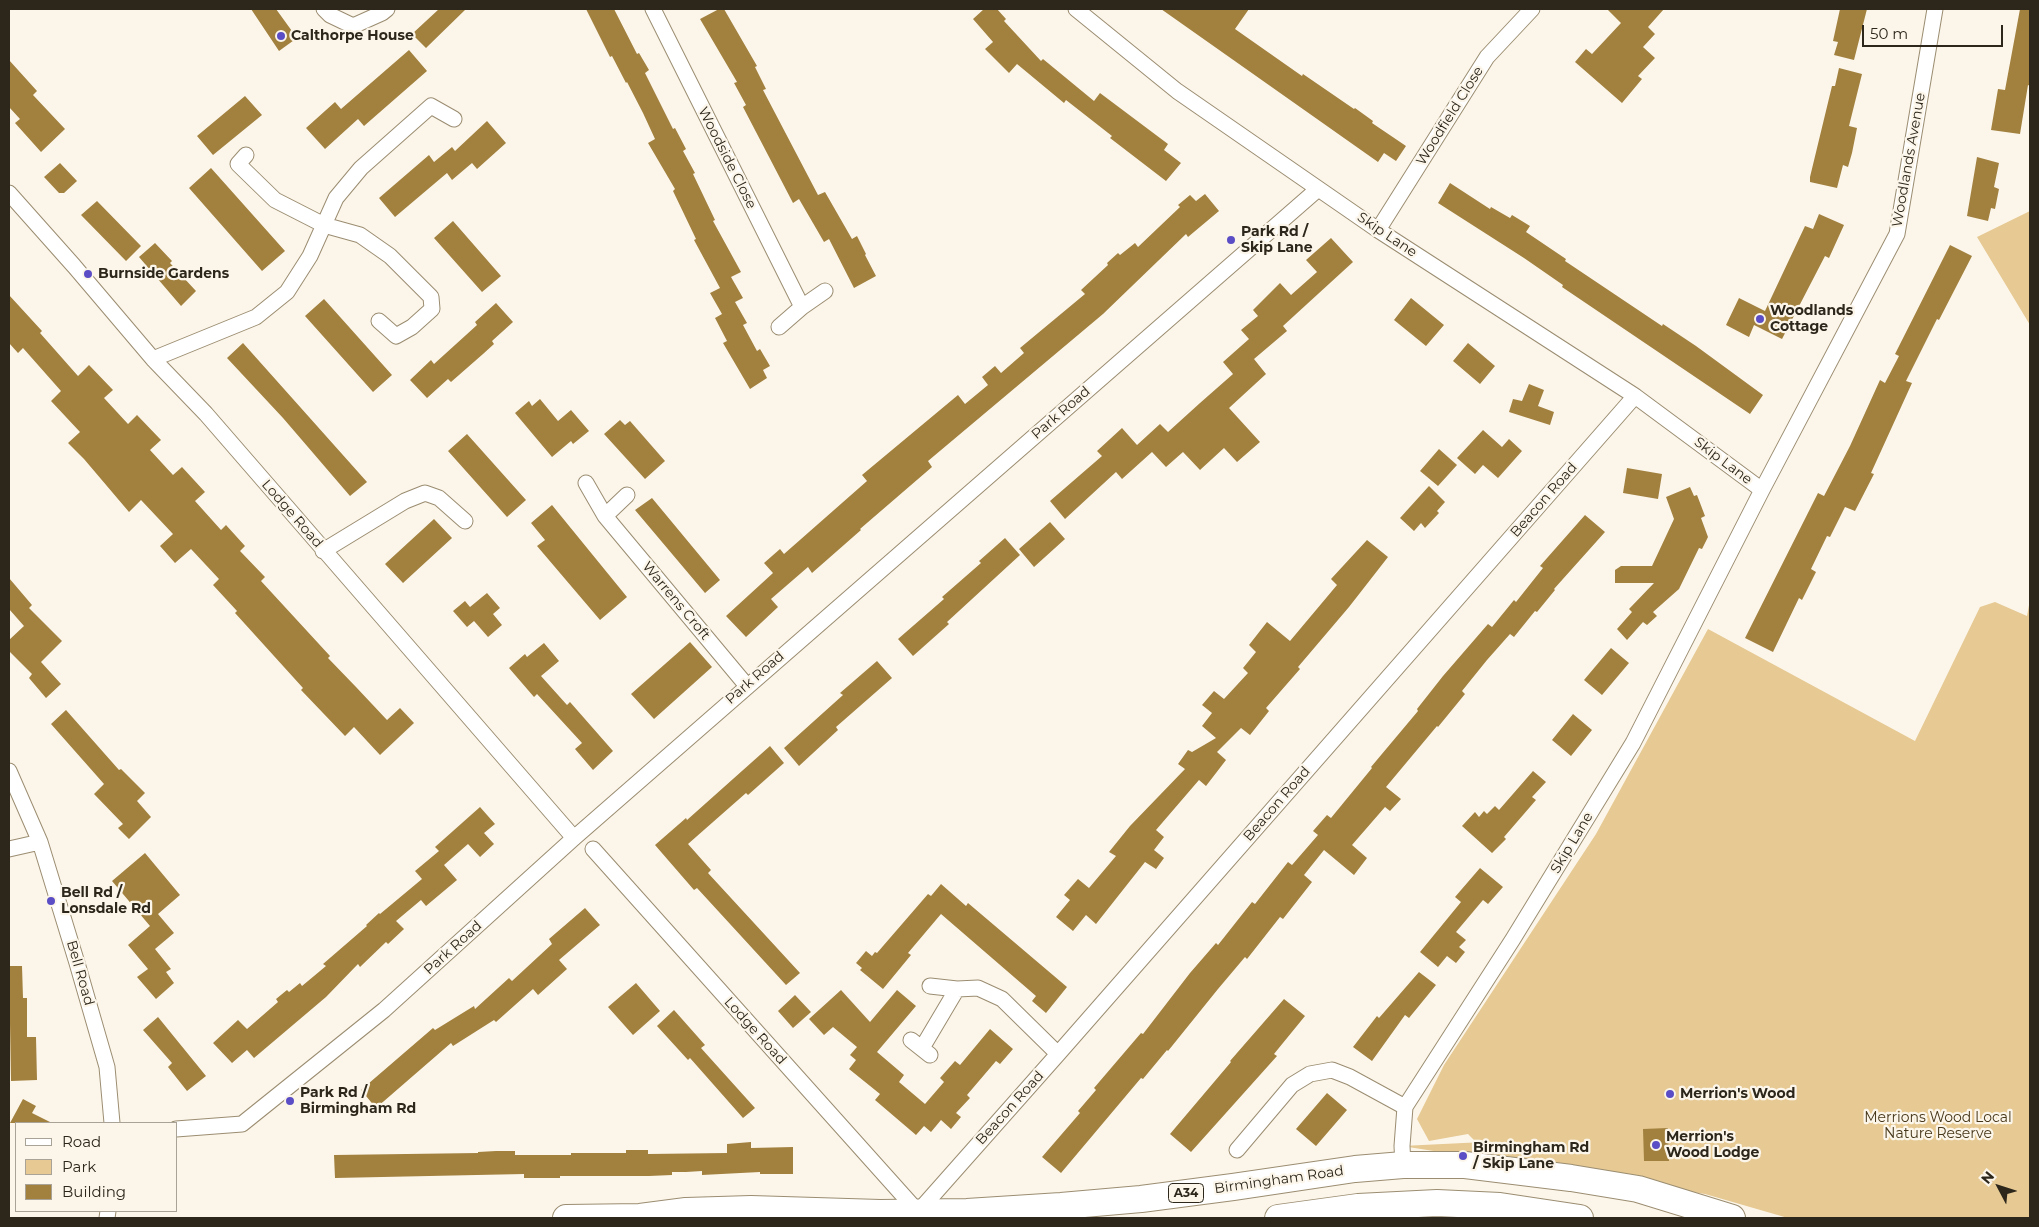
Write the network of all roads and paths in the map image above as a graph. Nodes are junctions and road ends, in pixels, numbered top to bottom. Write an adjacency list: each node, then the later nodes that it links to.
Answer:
1 (387, 9): 6 (street)
2 (653, 9): 14 (street, Woodside Close)
3 (1076, 9): 9 (street, Skip Lane)
4 (1532, 9): 12 (street, Woodfield Close)
5 (1936, 9): 20 (street, Woodlands Avenue)
6 (327, 12)
7 (454, 118): 11 (street)
8 (246, 154): 11 (street)
9 (1318, 189): 12 (street, Skip Lane); 25 (street, Park Road)
10 (9, 193): 17 (street, Lodge Road)
11 (324, 225): 15 (street); 17 (street)
12 (1378, 230): 18 (street, Skip Lane)
13 (825, 291): 14 (street)
14 (802, 307): 16 (street)
15 (379, 321)
16 (779, 327)
17 (153, 359): 24 (street, Lodge Road)
18 (1635, 396): 20 (street, Skip Lane); 34 (street, Beacon Road)
19 (586, 483): 22 (street, Warrens Croft)
20 (1762, 490): 35 (street, Skip Lane)
21 (627, 496): 22 (street)
22 (605, 516): 25 (street, Warrens Croft)
23 (466, 521): 24 (street)
24 (323, 551): 27 (street, Lodge Road)
25 (747, 686): 27 (street, Park Road)
26 (9, 771): 28 (street, Bell Road)
27 (574, 838): 37 (street, Park Road)
28 (40, 842): 29 (street); 36 (street, Bell Road)
29 (9, 849)
30 (593, 849): 40 (street, Lodge Road)
31 (930, 986): 32 (street)
32 (957, 989): 33 (street); 34 (street)
33 (921, 1048)
34 (1058, 1054): 40 (street, Beacon Road)
35 (1405, 1108): 38 (street); 39 (street, Skip Lane)
36 (112, 1122)
37 (178, 1129)
38 (1238, 1150)
39 (1403, 1165): 41 (highway, Birmingham Road / A34); 47 (highway, Birmingham Road / A34)
40 (918, 1212): 41 (highway, Birmingham Road / A34); 42 (highway, Birmingham Road / A34)
41 (968, 1215)
42 (873, 1216): 43 (highway, Birmingham Road / A34)
43 (643, 1217): 44 (highway, Birmingham Road / A34)
44 (566, 1218)
45 (1278, 1218): 46 (highway)
46 (1580, 1218)
47 (1732, 1218)

